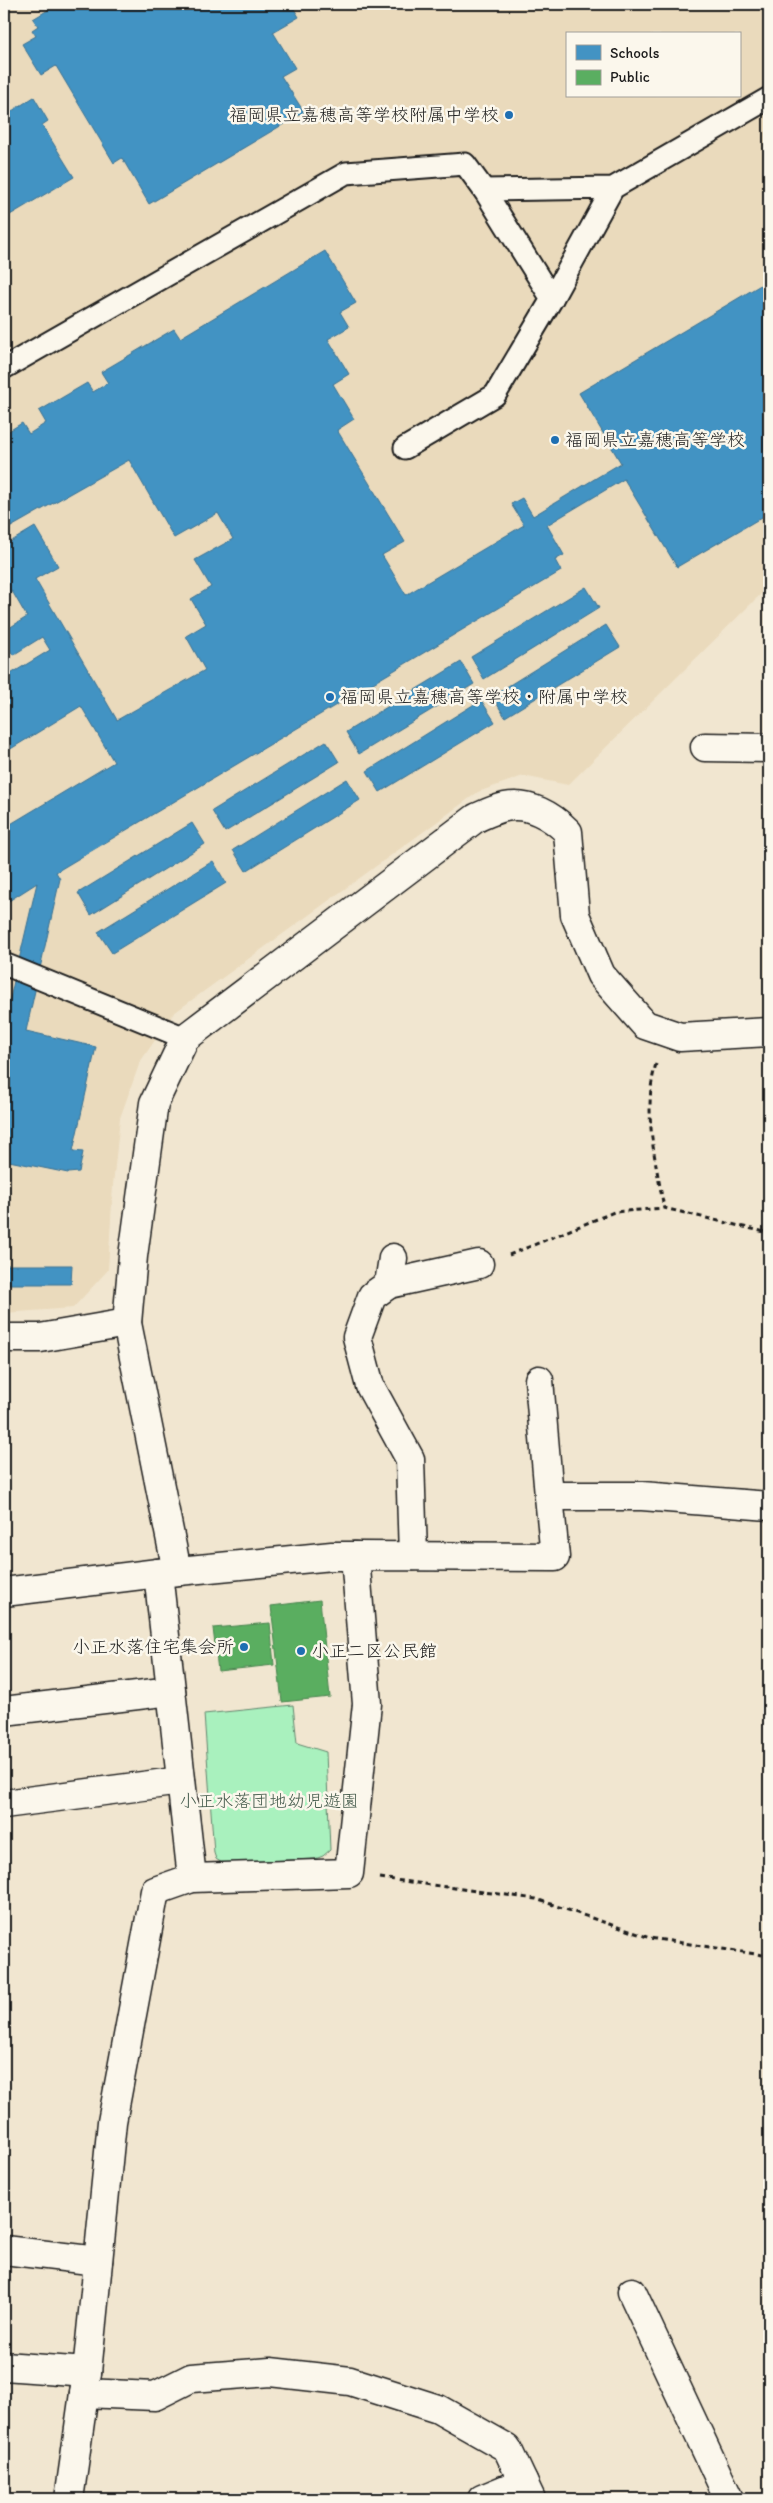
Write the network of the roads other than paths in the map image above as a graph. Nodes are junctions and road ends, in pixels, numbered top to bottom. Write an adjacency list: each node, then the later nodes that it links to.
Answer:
1 (769, 98): 2 (lane)
2 (613, 188): 3 (lane); 4 (lane)
3 (484, 190): 4 (lane); 5 (lane)
4 (552, 299): 6 (lane)
5 (4, 368)
6 (405, 448)
7 (705, 747): 8 (street)
8 (769, 748)
9 (4, 964): 11 (lane)
10 (769, 1032): 11 (street)
11 (185, 1038): 15 (street)
12 (393, 1258): 14 (street)
13 (479, 1264): 14 (street)
14 (389, 1284): 21 (street)
15 (127, 1323): 16 (street); 22 (street)
16 (4, 1338)
17 (539, 1380): 18 (street)
18 (549, 1496): 19 (street); 21 (street)
19 (769, 1506)
20 (355, 1556): 21 (street); 22 (street); 28 (street)
21 (413, 1556)
22 (167, 1572): 23 (street); 24 (street)
23 (4, 1592)
24 (171, 1691): 25 (street); 26 (street)
25 (4, 1711)
26 (181, 1781): 27 (street); 28 (street)
27 (4, 1804)
28 (192, 1878): 30 (street)
29 (4, 2250): 30 (street)
30 (98, 2262): 33 (street)
31 (632, 2292): 37 (street)
32 (4, 2366): 33 (street)
33 (85, 2382): 34 (street); 35 (street)
34 (527, 2490): 36 (street)
35 (70, 2499)
36 (482, 2499)
37 (729, 2499)

